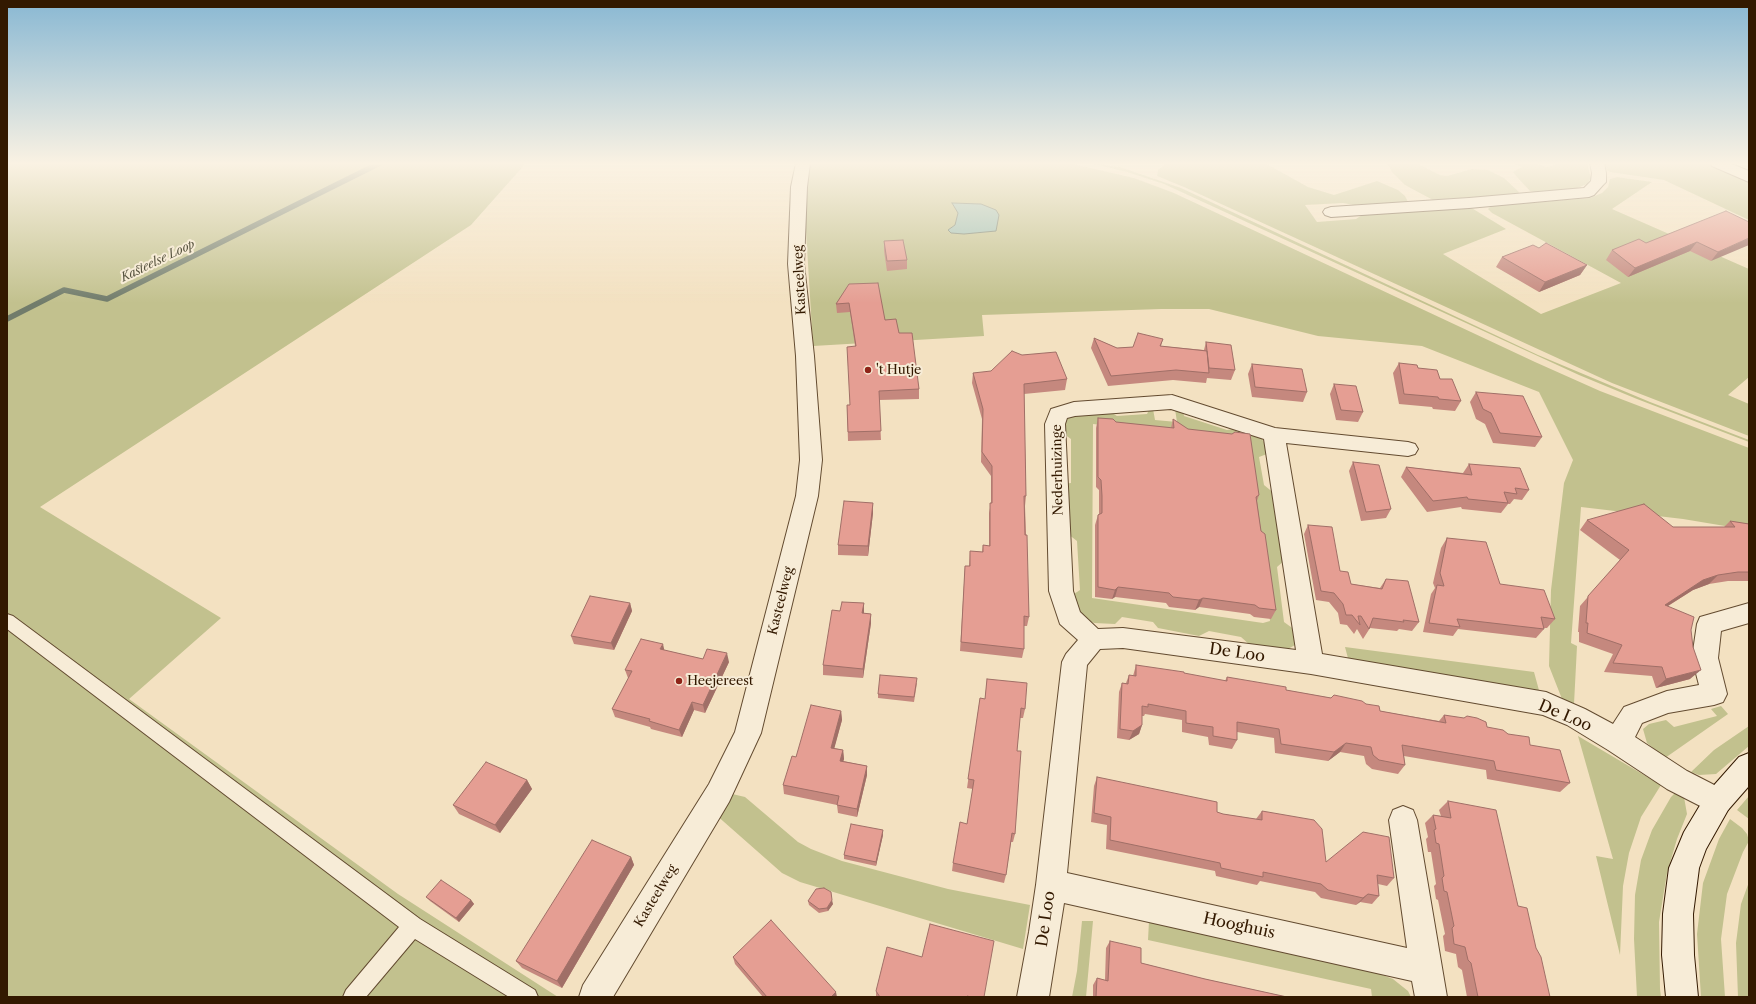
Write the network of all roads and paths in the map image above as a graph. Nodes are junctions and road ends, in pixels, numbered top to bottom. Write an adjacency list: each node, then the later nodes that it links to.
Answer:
1 (798, 210): 19 (street, Kasteelweg)
2 (1364, 210): 3 (street)
3 (1331, 212)
4 (1274, 435): 5 (street, Nederhuizinge); 8 (street, Nederhuizinge); 9 (street)
5 (1408, 449)
6 (1749, 613): 10 (street)
7 (7, 620): 15 (lane)
8 (1093, 639): 9 (street, De Loo); 14 (street, De Loo)
9 (1311, 663): 10 (street, De Loo)
10 (1618, 741): 12 (street, De Loo)
11 (1749, 766): 12 (street)
12 (1718, 802): 22 (street)
13 (1403, 820): 16 (street)
14 (1051, 885): 16 (street, Hooghuis); 20 (street, De Loo)
15 (413, 926): 17 (lane); 18 (lane)
16 (1426, 968): 21 (street)
17 (353, 997)
18 (528, 997)
19 (595, 997)
20 (1033, 997)
21 (1431, 997)
22 (1682, 997)

